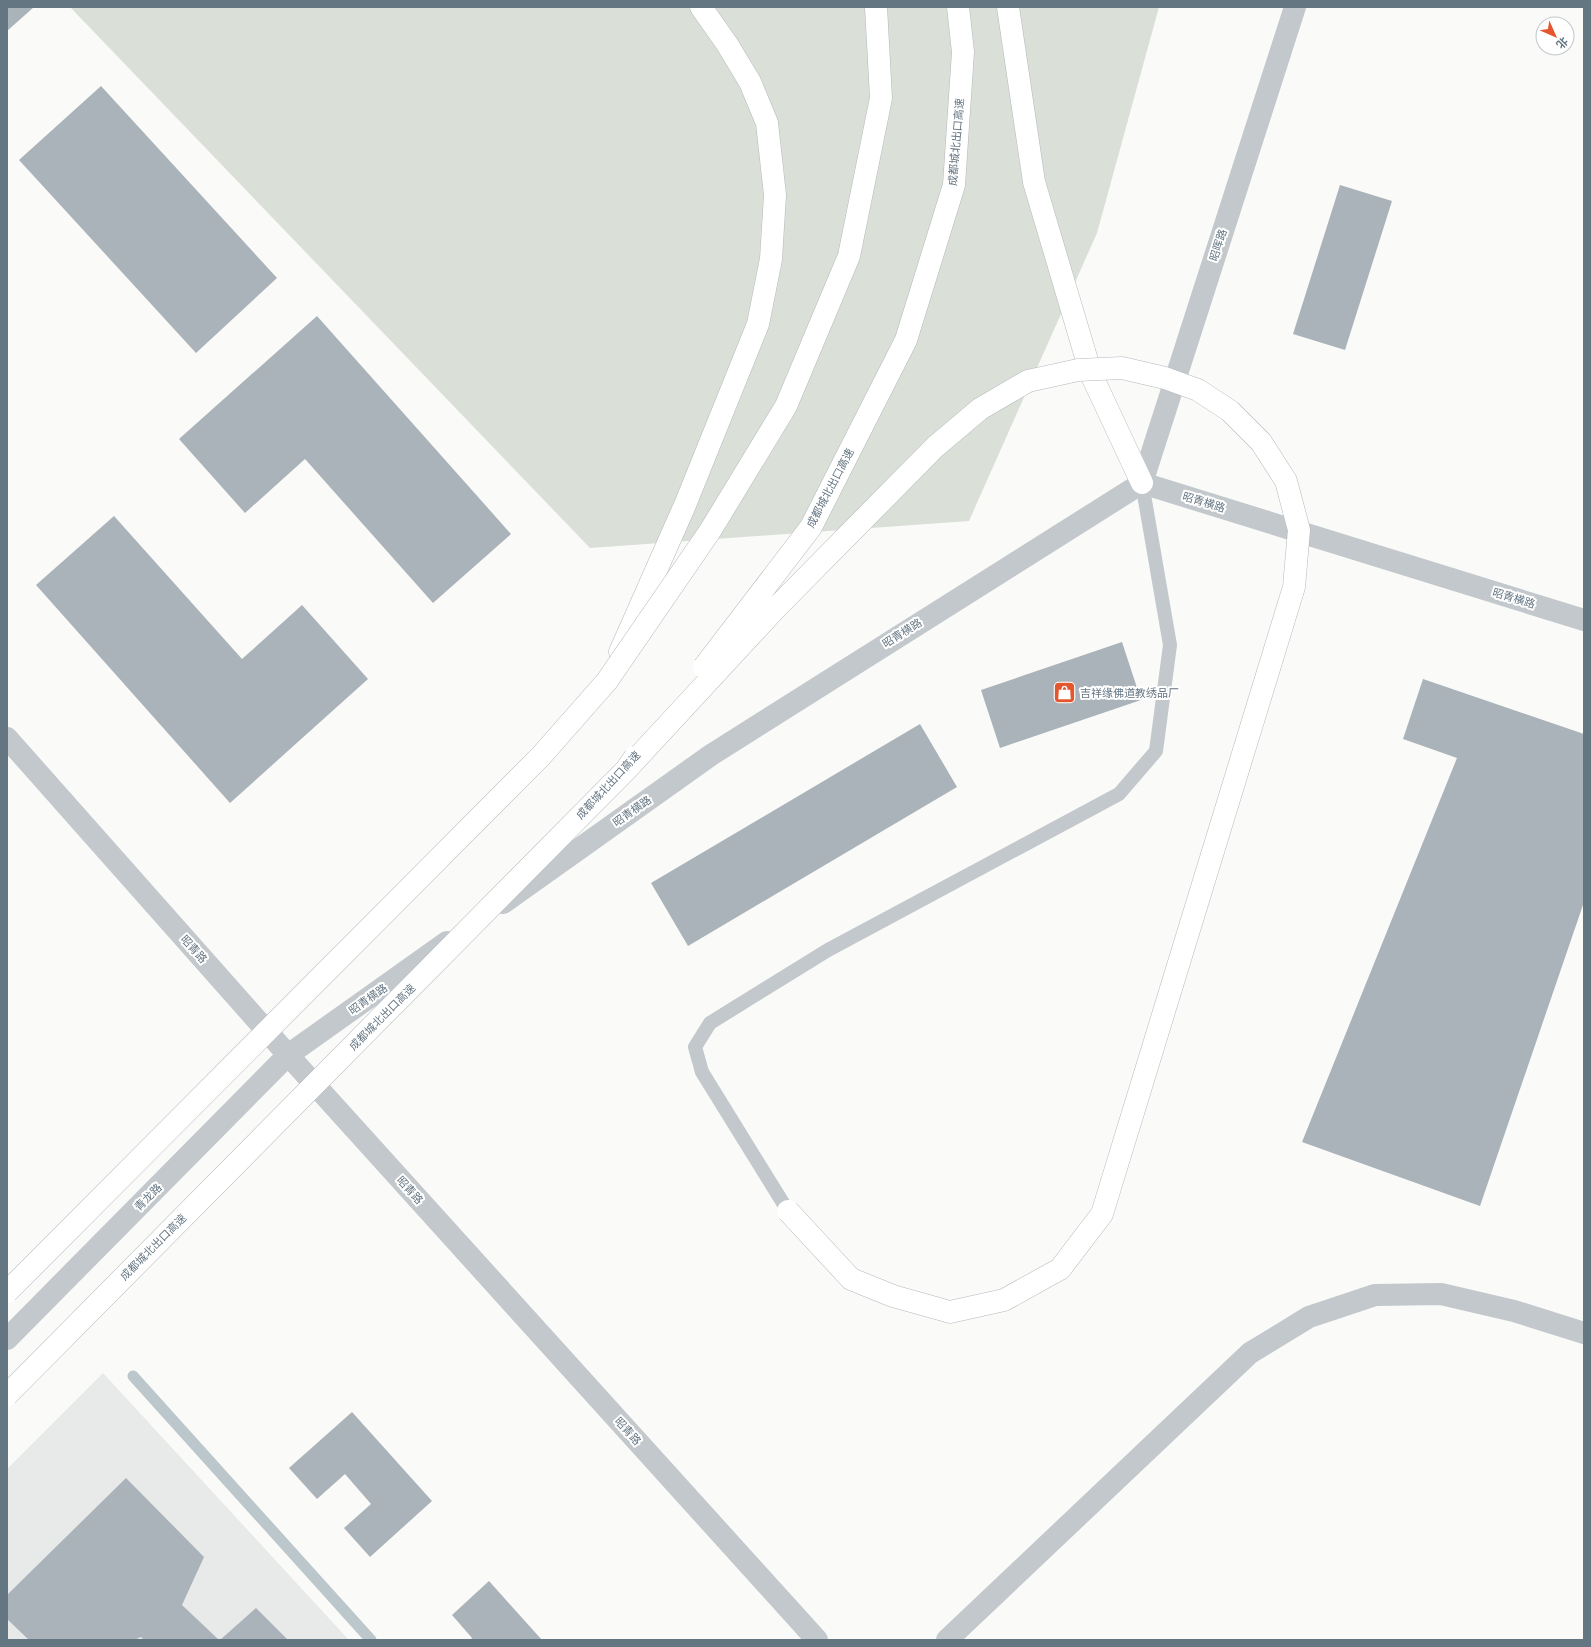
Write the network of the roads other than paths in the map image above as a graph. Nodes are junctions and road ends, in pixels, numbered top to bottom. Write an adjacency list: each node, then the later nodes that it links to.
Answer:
1 (701, 7): 8 (highway, bridge)
2 (876, 7): 8 (highway, bridge)
3 (958, 7): 10 (highway, 成都城北出口高速, bridge)
4 (1008, 7): 6 (highway)
5 (1295, 7): 6 (street, 昭晖路)
6 (1142, 483): 7 (street, 昭青横路); 11 (street, 昭青横路); 12 (lane)
7 (1584, 620)
8 (607, 681): 13 (highway, bridge)
9 (7, 738): 11 (street, 昭青路)
10 (626, 770): 12 (highway, bridge); 16 (highway, 成都城北出口高速, bridge)
11 (288, 1055): 15 (street, 青龙路); 17 (street, 昭青路)
12 (788, 1211)
13 (7, 1292)
14 (1584, 1332): 18 (street)
15 (7, 1339)
16 (7, 1395)
17 (817, 1640)
18 (946, 1640)

